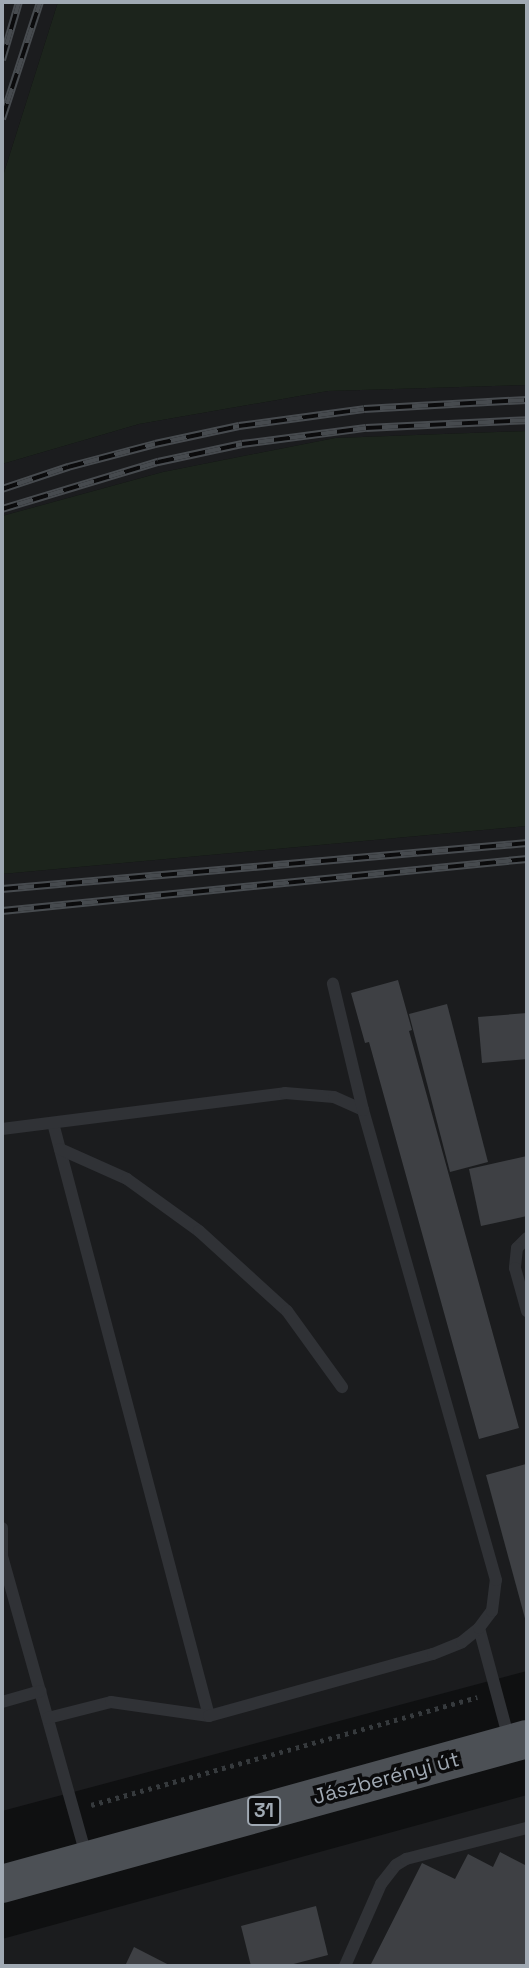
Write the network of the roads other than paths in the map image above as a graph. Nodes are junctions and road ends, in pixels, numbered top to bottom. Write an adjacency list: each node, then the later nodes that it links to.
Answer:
1 (333, 984): 2 (lane)
2 (363, 1110): 3 (lane); 11 (lane)
3 (53, 1123): 4 (lane); 5 (lane)
4 (2, 1129)
5 (60, 1149): 8 (lane); 14 (lane)
6 (527, 1238): 7 (lane)
7 (527, 1311)
8 (342, 1387)
9 (2, 1528): 10 (lane)
10 (2, 1556): 12 (lane)
11 (479, 1628): 14 (lane); 16 (lane)
12 (40, 1691): 13 (lane); 15 (lane)
13 (2, 1702)
14 (209, 1716): 15 (lane)
15 (48, 1718): 18 (lane)
16 (519, 1741): 18 (main road, Jászberényi út / 31)
17 (527, 1828): 20 (lane)
18 (88, 1860): 19 (main road, Jászberényi út / 31)
19 (2, 1884)
20 (345, 1966)

